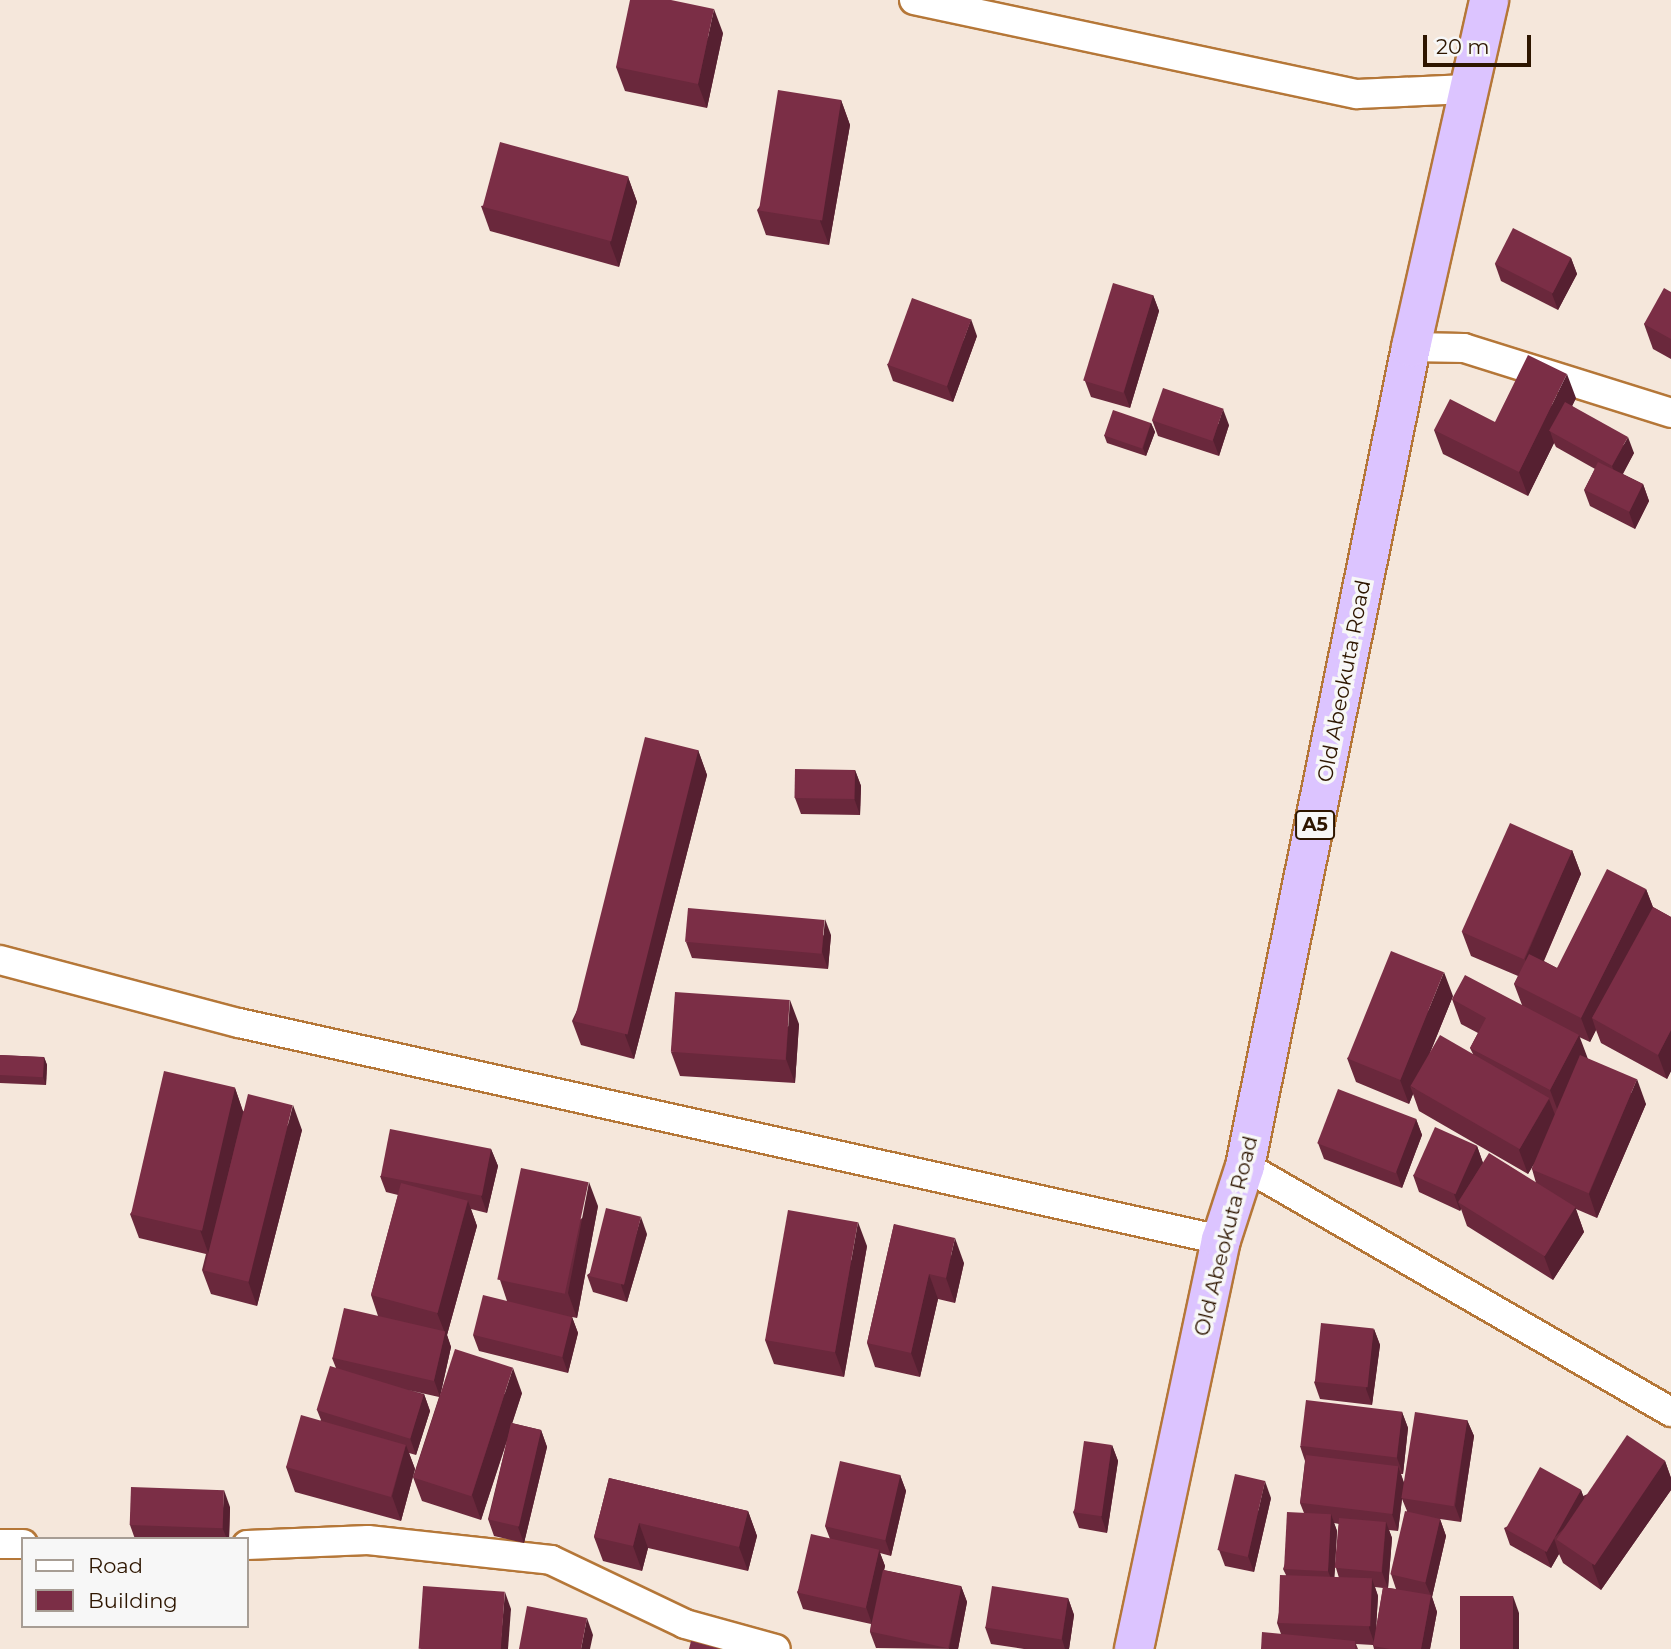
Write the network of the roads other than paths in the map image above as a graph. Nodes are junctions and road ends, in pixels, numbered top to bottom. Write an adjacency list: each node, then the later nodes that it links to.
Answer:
1 (914, 0): 3 (street)
2 (1489, 0): 3 (highway, Old Abeokuta Road / A5)
3 (1468, 89): 4 (highway, Old Abeokuta Road / A5)
4 (1411, 347): 5 (street); 7 (highway, Old Abeokuta Road / A5)
5 (1671, 413)
6 (0, 960): 8 (street)
7 (1245, 1167): 8 (highway, Old Abeokuta Road / A5); 9 (street)
8 (1221, 1240): 14 (highway, Old Abeokuta Road / A5)
9 (1671, 1412)
10 (0, 1544): 11 (street)
11 (21, 1544)
12 (248, 1545): 13 (street)
13 (776, 1649)
14 (1134, 1649)

